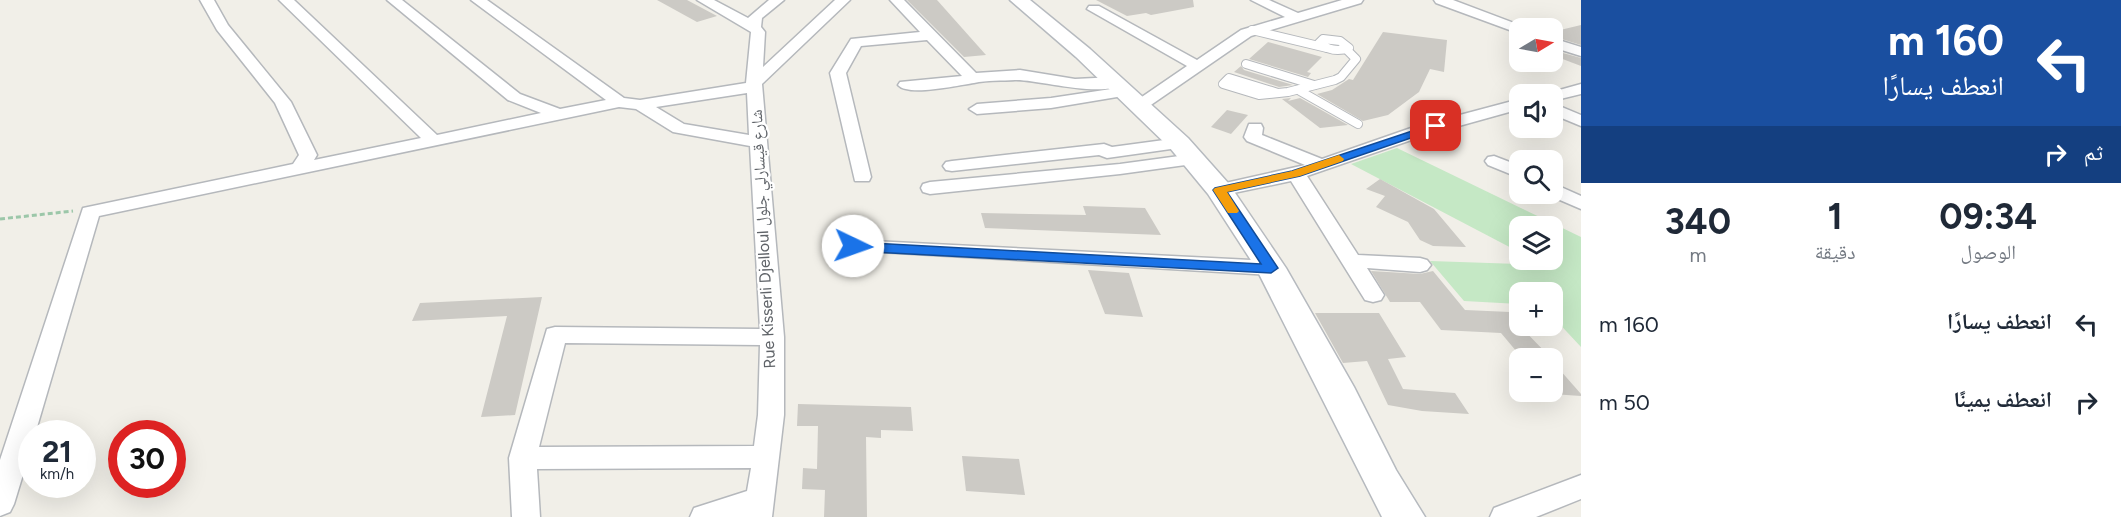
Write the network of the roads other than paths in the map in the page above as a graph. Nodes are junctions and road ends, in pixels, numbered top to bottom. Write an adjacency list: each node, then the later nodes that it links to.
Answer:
1 (207, 0): 54 (street)
2 (286, 0): 47 (street)
3 (394, 0): 43 (street)
4 (478, 0): 38 (street)
5 (704, 0): 16 (street)
6 (777, 0): 16 (street)
7 (843, 0): 30 (street)
8 (897, 0): 18 (street)
9 (1019, 0): 35 (main road)
10 (1258, 0): 14 (street)
11 (1350, 0): 14 (street)
12 (1441, 0): 15 (street)
13 (1094, 9): 27 (street)
14 (1298, 18): 17 (street)
15 (1509, 25)
16 (754, 27): 30 (street, Rue Kisserli Djelloul شارع قيسارلي جلول)
17 (1252, 30): 20 (lane); 27 (street)
18 (936, 40): 25 (street); 29 (street); 56 (street)
19 (1318, 42): 20 (lane); 22 (lane); 23 (lane)
20 (1308, 43): 22 (lane)
21 (1563, 46): 24 (street)
22 (1331, 49): 23 (lane); 26 (lane)
23 (1347, 50): 26 (lane)
24 (1581, 52)
25 (883, 53)
26 (1356, 59): 31 (lane)
27 (1190, 62): 35 (street)
28 (1246, 64): 31 (lane)
29 (972, 78): 32 (street); 35 (street)
30 (754, 85): 39 (street); 48 (street, Rue Kisserli Djelloul شارع قيسارلي جلول)
31 (1314, 85): 34 (lane)
32 (906, 86)
33 (1581, 89): 37 (street)
34 (1300, 91): 36 (lane); 45 (lane)
35 (1126, 93): 41 (street); 49 (main road)
36 (1278, 93): 36 (lane)
37 (1563, 93)
38 (619, 102): 39 (street); 43 (street)
39 (640, 105): 48 (street)
40 (1509, 107): 51 (street)
41 (977, 109)
42 (1563, 113): 44 (street)
43 (558, 114): 47 (street)
44 (1581, 121)
45 (1358, 124)
46 (1255, 128): 51 (street)
47 (434, 141): 54 (street)
48 (758, 142): 66 (street, Rue Kisserli Djelloul شارع قيسارلي جلول)
49 (1187, 151): 52 (street); 57 (street); 58 (main road)
50 (1494, 161): 53 (street)
51 (1321, 165): 55 (street)
52 (952, 166)
53 (1509, 168)
54 (299, 169): 70 (street)
55 (1296, 174): 58 (street); 62 (street)
56 (862, 177)
57 (930, 188)
58 (1220, 190): 64 (main road)
59 (1563, 194): 60 (street)
60 (1581, 203)
61 (853, 246): 64 (street)
62 (1351, 261): 63 (street); 65 (street)
63 (1420, 265)
64 (1271, 268): 74 (main road)
65 (1373, 295)
66 (772, 337): 67 (street, Rue Kisserli Djelloul شارع قيسارلي جلول); 68 (street)
67 (766, 457): 68 (street); 71 (street, Rue Kisserli Djelloul شارع قيسارلي جلول)
68 (523, 459): 72 (street)
69 (1581, 487): 75 (street)
70 (0, 504)
71 (760, 507): 73 (street)
72 (526, 517)
73 (704, 517)
74 (1404, 517)
75 (1504, 517)

